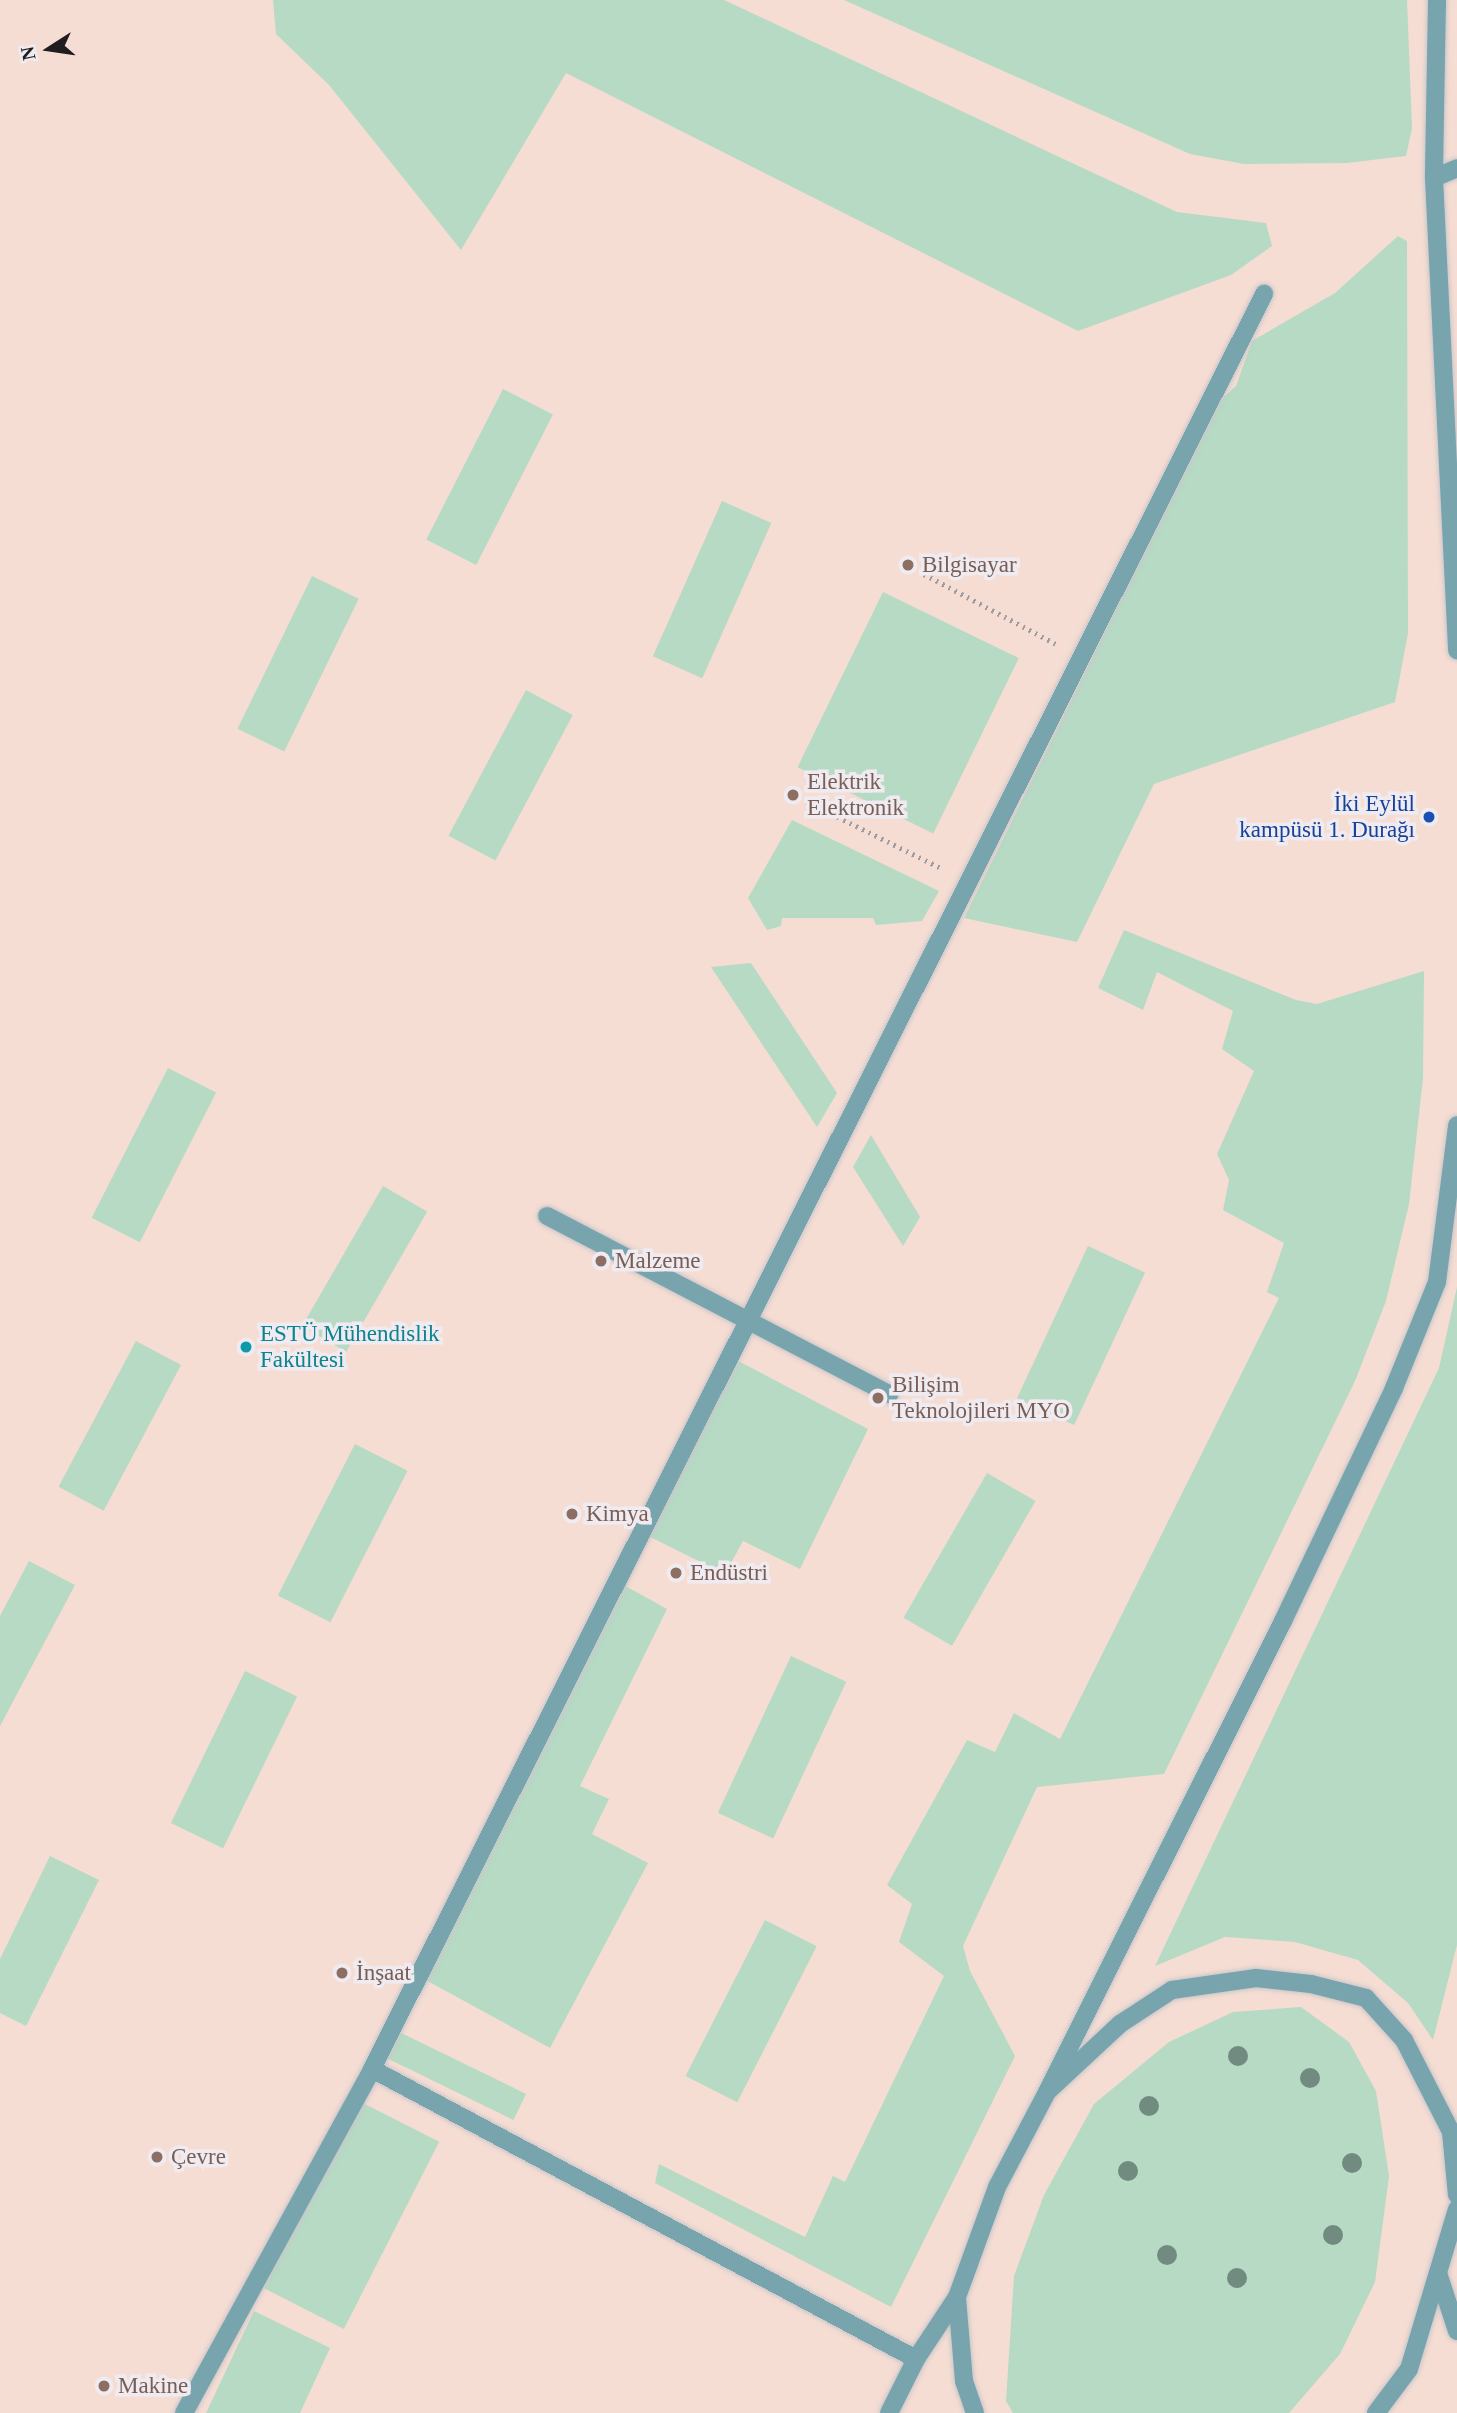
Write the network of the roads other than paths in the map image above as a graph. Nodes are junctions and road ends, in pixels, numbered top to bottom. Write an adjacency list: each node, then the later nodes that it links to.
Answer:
1 (1437, 0): 3 (street)
2 (1457, 168): 3 (street)
3 (1434, 178): 5 (street)
4 (1264, 293): 8 (street)
5 (1457, 650)
6 (1457, 1125): 11 (street)
7 (547, 1216): 8 (street)
8 (749, 1320): 9 (street); 10 (street)
9 (889, 1394)
10 (372, 2069): 17 (street); 18 (street)
11 (1047, 2092): 12 (street); 15 (street)
12 (1457, 2185)
13 (1457, 2209): 14 (street)
14 (1438, 2273): 16 (street); 21 (street)
15 (957, 2297): 17 (street); 20 (street)
16 (1457, 2331)
17 (916, 2359): 19 (street)
18 (184, 2413)
19 (889, 2413)
20 (975, 2413)
21 (1376, 2413)

